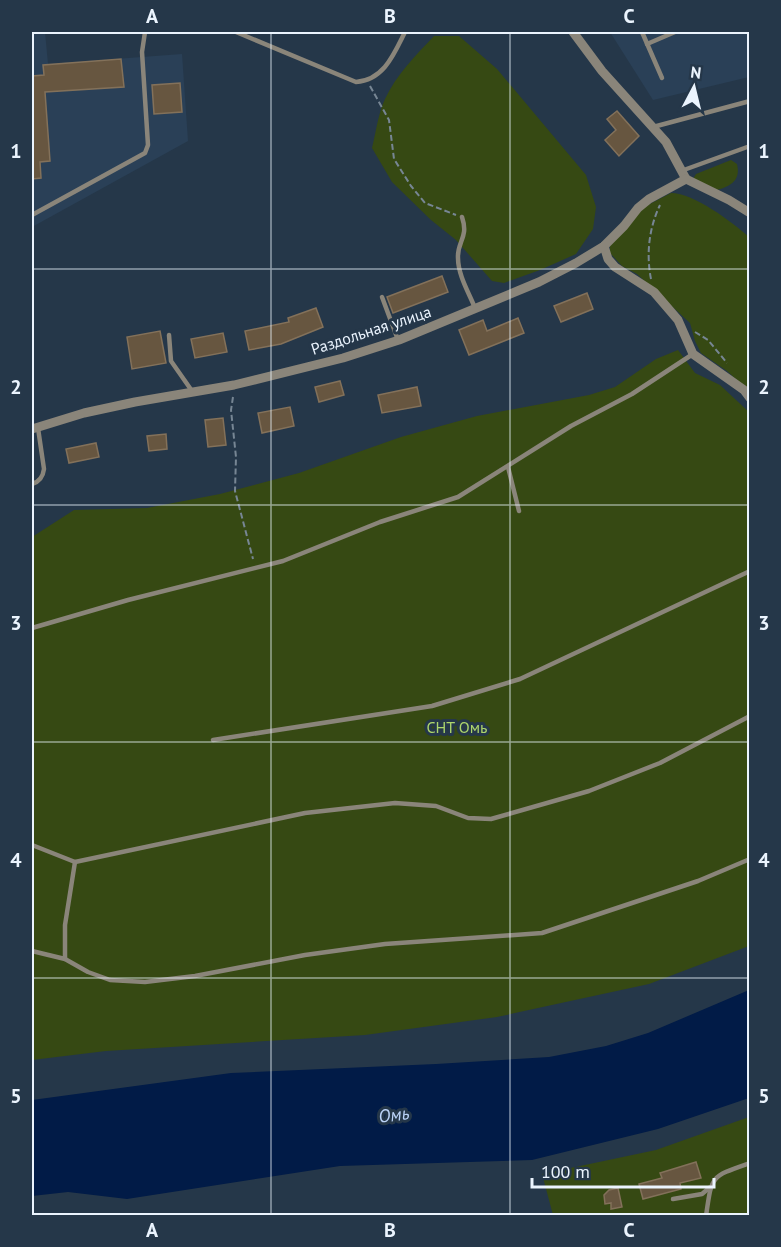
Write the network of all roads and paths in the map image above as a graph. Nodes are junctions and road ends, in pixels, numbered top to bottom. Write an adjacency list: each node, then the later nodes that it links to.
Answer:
1 (145, 32): 16 (lane)
2 (236, 32): 9 (lane)
3 (405, 32): 9 (lane)
4 (573, 32): 11 (street)
5 (642, 32): 7 (lane)
6 (675, 32): 7 (lane)
7 (647, 44): 8 (lane)
8 (662, 78)
9 (367, 81): 17 (path)
10 (750, 101): 11 (lane)
11 (653, 127): 13 (street)
12 (750, 146): 13 (lane)
13 (683, 175): 14 (street, Раздольная улица); 15 (street)
14 (667, 189): 18 (street, Раздольная улица); 19 (path)
15 (750, 213)
16 (32, 215)
17 (462, 217): 21 (lane)
18 (604, 246): 19 (street); 21 (street, Раздольная улица)
19 (654, 292): 22 (street)
20 (382, 297): 24 (lane)
21 (476, 309): 24 (street, Раздольная улица)
22 (678, 320): 25 (street); 26 (path)
23 (169, 335): 28 (lane)
24 (399, 340): 27 (street, Раздольная улица)
25 (693, 354): 29 (street); 31 (lane)
26 (728, 366)
27 (234, 385): 28 (street, Раздольная улица); 34 (path)
28 (192, 391): 30 (street, Раздольная улица)
29 (750, 398)
30 (35, 429): 32 (lane)
31 (508, 467): 33 (lane); 34 (lane)
32 (32, 484)
33 (519, 511)
34 (255, 567): 36 (lane)
35 (750, 571): 38 (lane)
36 (32, 628)
37 (750, 716): 41 (lane)
38 (213, 740)
39 (32, 845): 41 (lane)
40 (750, 859): 43 (lane)
41 (75, 862): 43 (lane)
42 (32, 951): 43 (lane)
43 (65, 959)
44 (750, 1163): 45 (lane)
45 (709, 1188): 46 (lane); 47 (lane)
46 (673, 1199)
47 (706, 1215)

